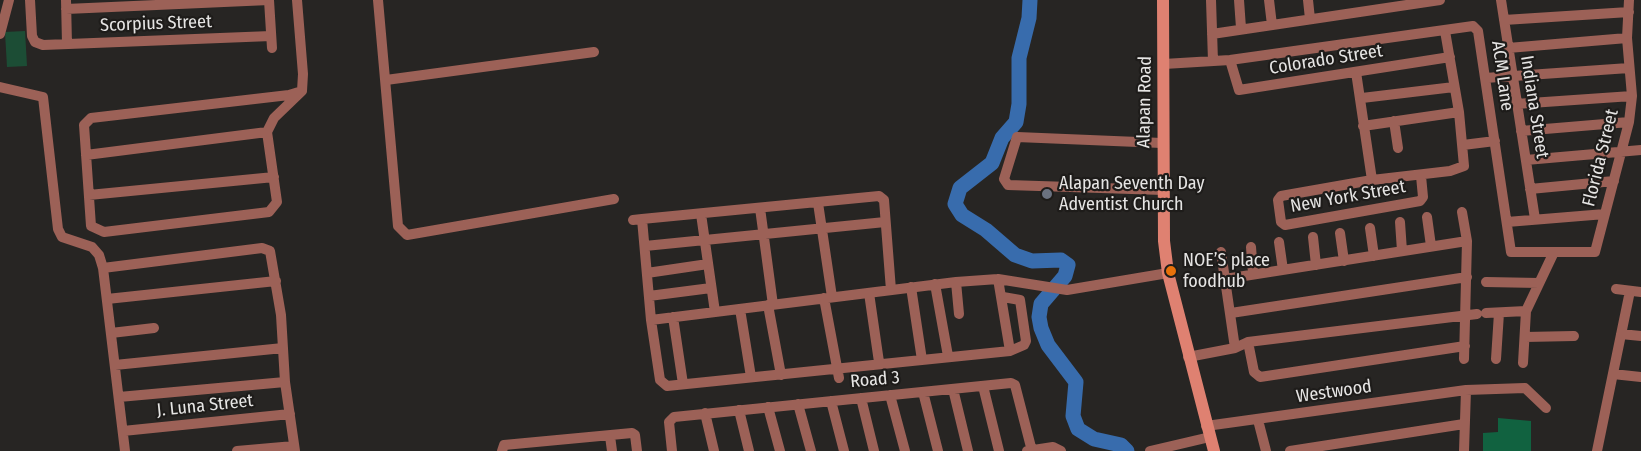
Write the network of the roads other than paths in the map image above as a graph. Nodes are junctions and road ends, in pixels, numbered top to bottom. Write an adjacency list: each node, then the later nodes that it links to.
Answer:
1 (9, 0): 24 (street)
2 (30, 0): 28 (street, Scorpius Street)
3 (269, 0): 15 (street); 26 (street)
4 (297, 0): 43 (street)
5 (378, 0): 40 (street)
6 (1163, 0): 35 (street, Alapan Road)
7 (1211, 0): 25 (street)
8 (1239, 0): 22 (street)
9 (1269, 0): 21 (street)
10 (1308, 0): 19 (street)
11 (1351, 0): 18 (street)
12 (1440, 0): 14 (street)
13 (1501, 0): 20 (street, Indiana Street)
14 (1410, 2): 16 (street)
15 (66, 4): 28 (street)
16 (1382, 4): 18 (street)
17 (1629, 6): 20 (street); 27 (street, Florida Street)
18 (1352, 13): 19 (street)
19 (1310, 19): 21 (street)
20 (1504, 20): 30 (street, Indiana Street)
21 (1272, 25): 22 (street)
22 (1241, 28): 25 (street)
23 (1445, 31): 32 (street); 33 (street, ACM Lane); 39 (street, ACM Lane)
24 (0, 33)
25 (1212, 33): 34 (street)
26 (271, 36): 28 (street, Scorpius Street); 29 (street)
27 (1627, 38): 30 (street); 36 (street, Florida Street)
28 (68, 44)
29 (272, 48)
30 (1508, 48): 38 (street, Indiana Street)
31 (594, 52): 40 (street)
32 (1450, 57): 37 (street, Colorado Street); 42 (street)
33 (1230, 60): 34 (street, ACM Lane); 37 (street, Colorado Street)
34 (1213, 62): 35 (street, ACM Lane)
35 (1164, 64): 54 (street, Alapan Road)
36 (1629, 68): 38 (street); 44 (street, Florida Street)
37 (1356, 72): 45 (street)
38 (1512, 75): 39 (street); 46 (street, Indiana Street)
39 (1485, 78): 53 (street, ACM Lane)
40 (386, 80): 68 (street)
41 (0, 87): 98 (street)
42 (1454, 87): 45 (street); 47 (street)
43 (302, 91): 52 (street); 59 (street)
44 (1632, 96): 46 (street); 49 (street, Florida Street)
45 (1362, 98): 50 (street)
46 (1516, 104): 51 (street, Indiana Street)
47 (1459, 112): 48 (street); 55 (street)
48 (1394, 121): 50 (street); 56 (street)
49 (1629, 122): 51 (street); 58 (street, Florida Street)
50 (1363, 126): 63 (street)
51 (1521, 131): 60 (street, Indiana Street)
52 (267, 132): 59 (street); 62 (street)
53 (1495, 141): 55 (street); 78 (street, ACM Lane)
54 (1162, 143): 66 (street, Alapan Road); 66 (street)
55 (1463, 146): 61 (street, New York Street)
56 (1398, 148)
57 (1641, 150): 58 (street)
58 (1622, 152): 60 (street); 64 (street, Florida Street)
59 (86, 155): 67 (street)
60 (1526, 160): 65 (street, Indiana Street)
61 (1420, 176): 63 (street, New York Street); 63 (street, New York Street)
62 (274, 177): 67 (street); 67 (street)
63 (1372, 180)
64 (1614, 181): 65 (street); 73 (street, Florida Street)
65 (1530, 189): 75 (street, Indiana Street)
66 (1163, 190): 101 (street, Alapan Road)
67 (89, 195)
68 (614, 199)
69 (818, 203): 70 (street); 76 (street); 79 (street)
70 (760, 208): 72 (street); 81 (street)
71 (1462, 212): 85 (street)
72 (701, 214): 84 (street); 87 (street)
73 (1605, 214): 75 (street); 93 (street, Florida Street)
74 (1427, 218): 88 (street)
75 (1535, 219): 78 (street)
76 (885, 222): 79 (street); 114 (street)
77 (1400, 222): 90 (street)
78 (1507, 222): 92 (street, ACM Lane)
79 (822, 227): 81 (street); 119 (street)
80 (1370, 228): 94 (street)
81 (763, 233): 84 (street); 121 (street)
82 (1340, 233): 95 (street)
83 (1313, 237): 97 (street)
84 (705, 240): 87 (street); 96 (street)
85 (1467, 241): 88 (street); 103 (street)
86 (1279, 242): 99 (street)
87 (645, 246): 100 (street)
88 (1431, 246): 90 (street)
89 (1251, 247): 102 (street)
90 (1402, 251): 94 (street)
91 (1221, 252): 105 (street)
92 (1554, 252): 93 (street, ACM Lane); 109 (street)
93 (1595, 252)
94 (1374, 256): 95 (street)
95 (1344, 261): 97 (street)
96 (708, 264): 100 (street); 112 (street)
97 (1316, 265): 99 (street)
98 (103, 268): 106 (street); 120 (street)
99 (1283, 270): 102 (street)
100 (647, 273): 117 (street)
101 (1168, 273): 104 (street); 143 (street, Alapan Road)
102 (1253, 273): 105 (street)
103 (1467, 278): 126 (street); 127 (street)
104 (998, 279): 107 (street); 118 (street)
105 (1225, 279): 126 (street)
106 (276, 281): 120 (street); 139 (street)
107 (956, 282): 110 (street); 128 (street)
108 (1486, 282): 109 (street)
109 (1539, 283): 123 (street)
110 (935, 284): 111 (street); 142 (street)
111 (911, 287): 114 (street); 146 (street)
112 (711, 288): 117 (street); 124 (street)
113 (1616, 289): 115 (street)
114 (891, 290): 116 (street)
115 (1636, 292): 133 (street)
116 (869, 293): 119 (street); 147 (street)
117 (649, 296): 130 (street)
118 (1003, 297): 141 (street); 141 (street)
119 (828, 298): 121 (street); 150 (street)
120 (107, 299): 132 (street)
121 (771, 305): 122 (street); 152 (street)
122 (740, 309): 124 (street); 153 (street)
123 (1526, 311): 125 (street); 136 (street)
124 (715, 312): 129 (street)
125 (1499, 312): 127 (street); 145 (street)
126 (1231, 313): 140 (street)
127 (1476, 313): 137 (street); 138 (street)
128 (959, 314)
129 (673, 317): 130 (street); 156 (street)
130 (651, 320): 156 (street)
131 (154, 328): 132 (street)
132 (111, 333): 149 (street)
133 (1622, 334): 135 (street); 151 (street)
134 (1574, 336): 136 (street)
135 (1641, 336)
136 (1525, 337): 148 (street)
137 (1248, 342): 138 (street); 140 (street)
138 (1465, 346): 144 (street)
139 (283, 348): 149 (street); 155 (street)
140 (1235, 348): 143 (street)
141 (1010, 351): 142 (street)
142 (948, 356): 146 (street)
143 (1188, 357): 174 (street, Alapan Road)
144 (1464, 359)
145 (1496, 359)
146 (922, 360): 147 (street)
147 (879, 362): 150 (street)
148 (1523, 363)
149 (115, 365): 162 (street)
150 (837, 374): 152 (street)
151 (1613, 374): 154 (street); 202 (street)
152 (781, 375): 153 (street)
153 (751, 377): 156 (street)
154 (1641, 377)
155 (285, 382): 162 (street); 170 (street)
156 (683, 384)
157 (983, 386): 158 (street, Road 3); 194 (street); 195 (street, Road 3)
158 (953, 389): 160 (street, Road 3); 193 (street)
159 (1466, 390): 167 (street, Westwood); 171 (street, Westwood); 172 (street)
160 (923, 392): 161 (street, Road 3); 192 (street)
161 (890, 395): 163 (street, Road 3); 191 (street)
162 (119, 397): 173 (street)
163 (861, 398): 164 (street, Road 3); 190 (street)
164 (831, 401): 165 (street, Road 3); 189 (street)
165 (798, 404): 166 (street, Road 3); 188 (street)
166 (768, 406): 168 (street, Road 3); 187 (street)
167 (1546, 408)
168 (739, 410): 169 (street, Road 3); 178 (street)
169 (705, 413): 185 (street, Road 3); 186 (street)
170 (290, 414): 173 (street, J. Luna Street); 177 (street)
171 (1258, 420): 174 (street, Westwood); 199 (street)
172 (1464, 424): 200 (street); 201 (street)
173 (123, 431): 179 (street)
174 (1208, 432): 197 (street, Westwood); 198 (street, Alapan Road)
175 (610, 436): 176 (street); 183 (street); 184 (street)
176 (584, 439): 181 (street); 182 (street)
177 (295, 449): 180 (street)
178 (746, 450)
179 (125, 451)
180 (237, 451)
181 (502, 451)
182 (585, 451)
183 (612, 451)
184 (637, 451)
185 (672, 451)
186 (714, 451)
187 (780, 451)
188 (811, 451)
189 (844, 451)
190 (874, 451)
191 (905, 451)
192 (938, 451)
193 (968, 451)
194 (999, 451)
195 (1030, 451): 196 (street)
196 (1061, 451)
197 (1150, 451)
198 (1214, 451)
199 (1266, 451)
200 (1290, 451)
201 (1464, 451)
202 (1597, 451)

